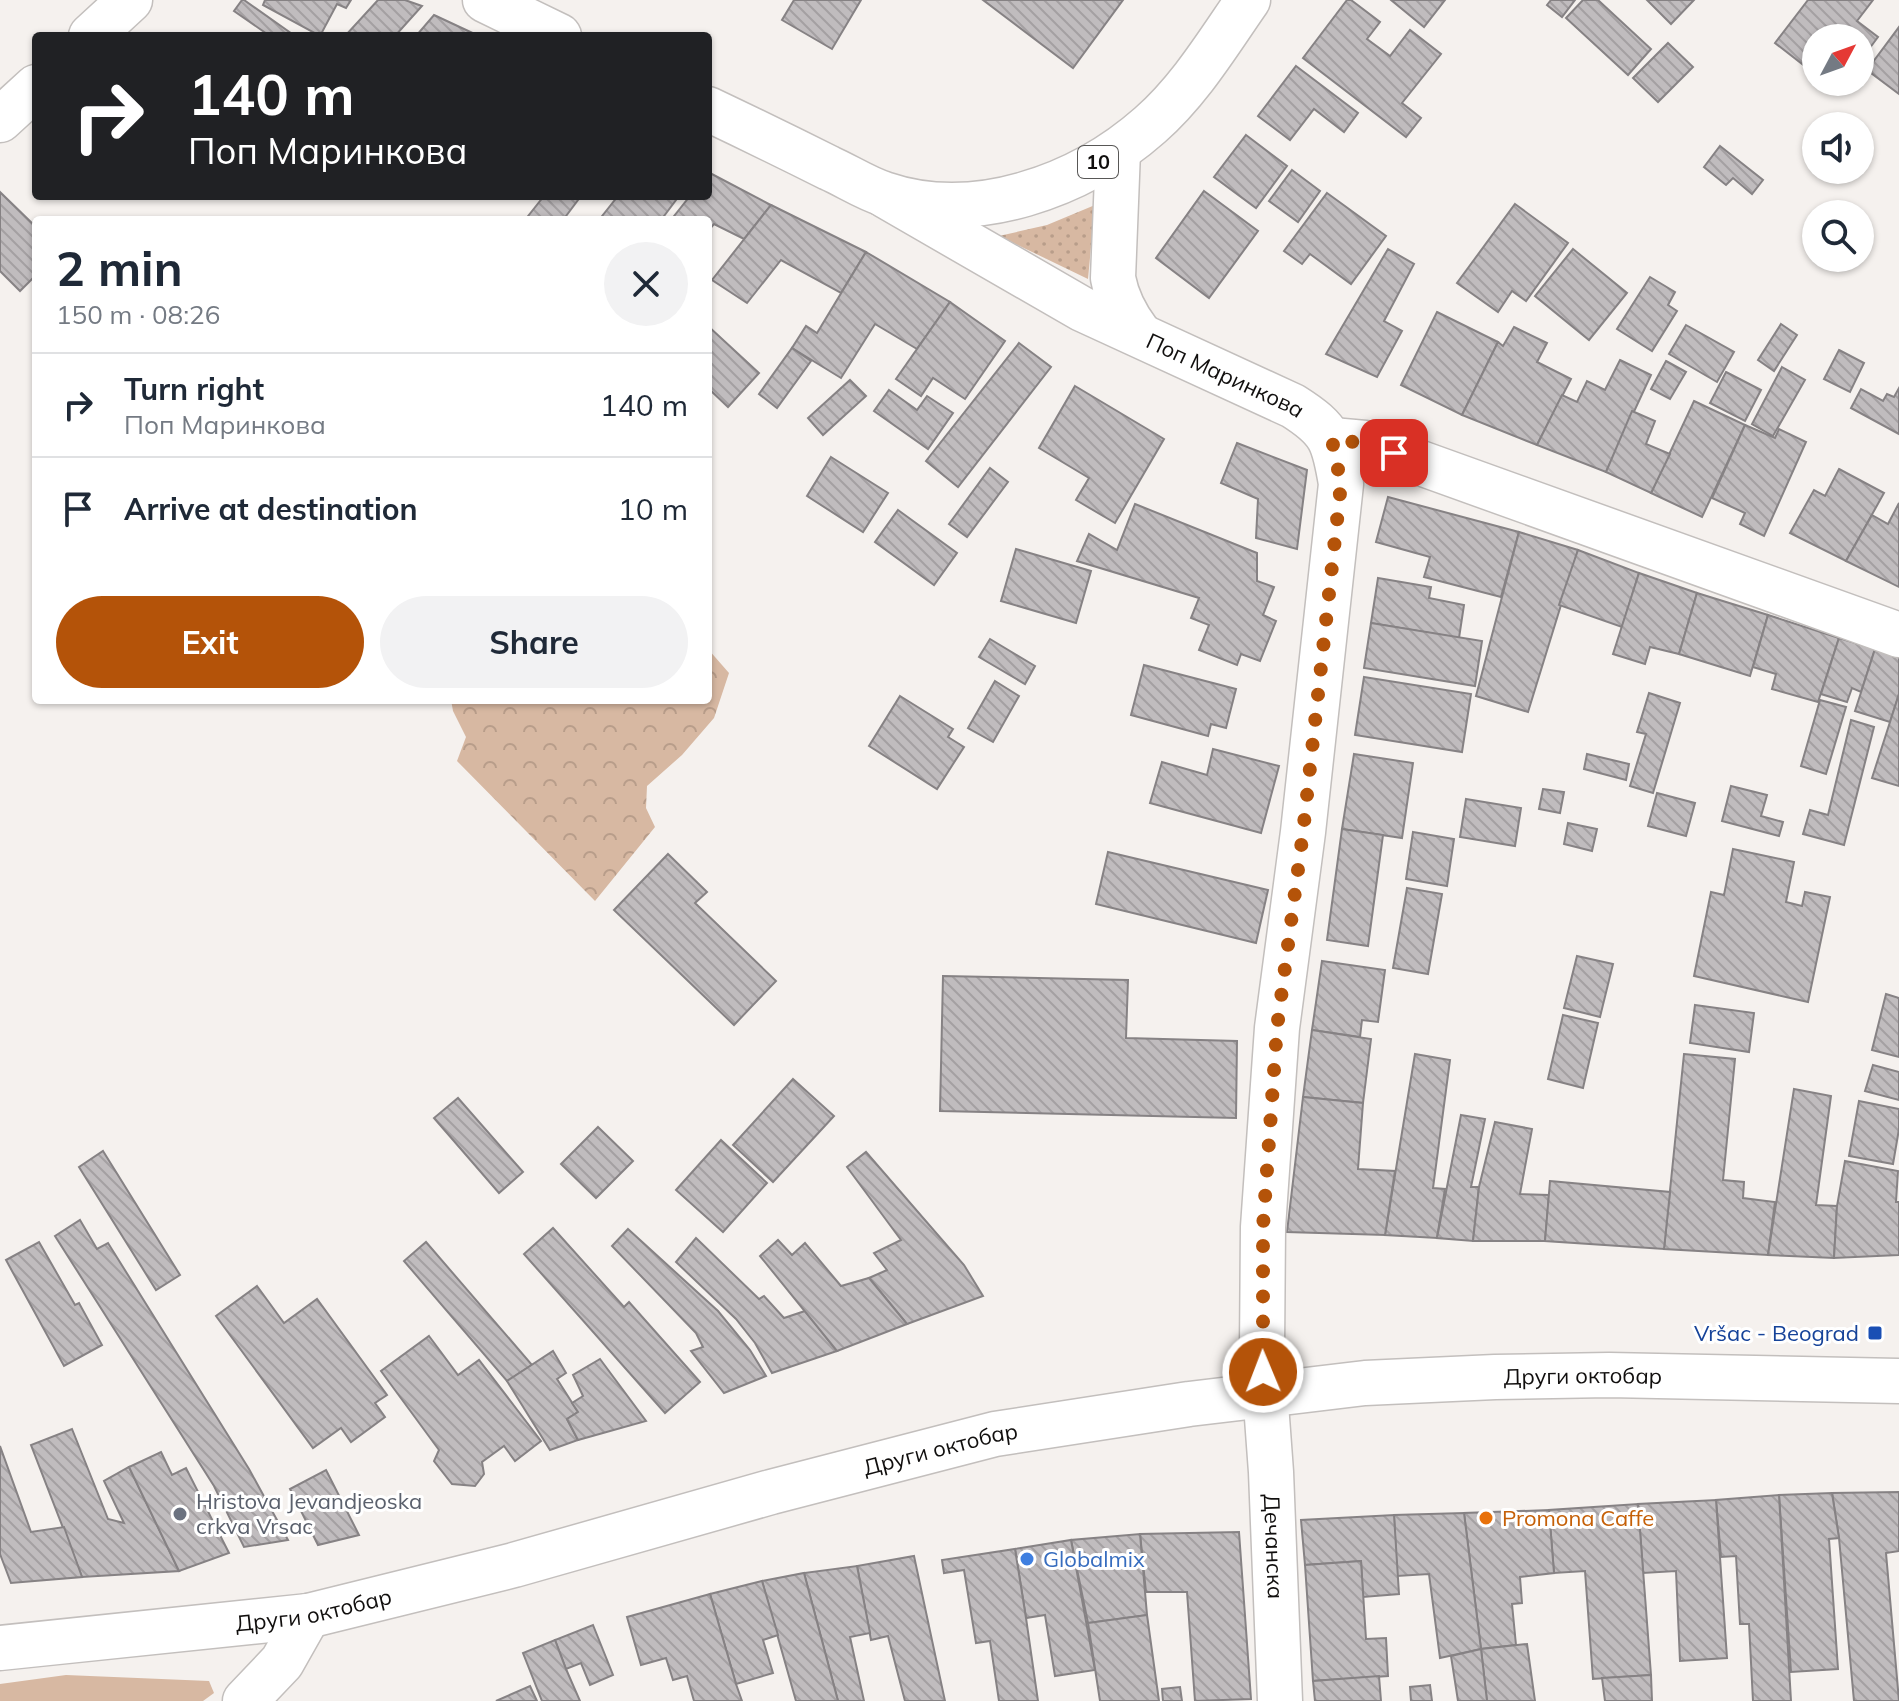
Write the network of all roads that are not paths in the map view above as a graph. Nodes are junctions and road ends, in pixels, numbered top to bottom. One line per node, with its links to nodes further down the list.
1 (130, 0): 4 (street)
2 (485, 0): 5 (street)
3 (1248, 0): 9 (street, 10)
4 (95, 32)
5 (551, 32)
6 (32, 91): 8 (street)
7 (712, 111): 10 (street, Поп Маринкова / 10)
8 (0, 120)
9 (1118, 151): 10 (street, 10); 11 (street)
10 (884, 194): 11 (street, Поп Маринкова)
11 (1138, 332): 12 (street, Поп Маринкова)
12 (1332, 440): 13 (street); 15 (street, Дечанска)
13 (1899, 635)
14 (1899, 1381): 15 (street, Други октобар)
15 (1263, 1394): 16 (street, Други октобар); 19 (street, Дечанска)
16 (308, 1616): 17 (street, Други октобар); 18 (street)
17 (0, 1648)
18 (245, 1701)
19 (1280, 1701)

